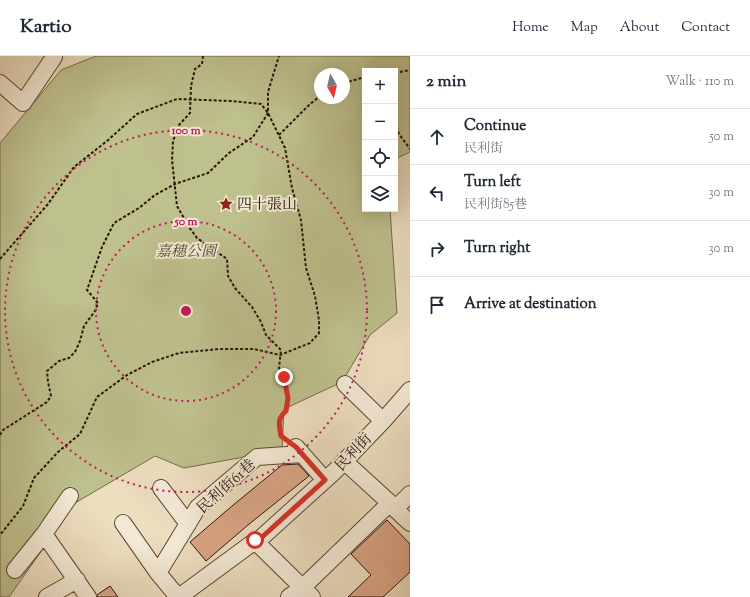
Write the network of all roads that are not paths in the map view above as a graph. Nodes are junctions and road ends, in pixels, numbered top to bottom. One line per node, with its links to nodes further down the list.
1 (54, 56): 2 (street)
2 (0, 83)
3 (345, 384): 5 (street)
4 (410, 390): 5 (street, 民利街)
5 (383, 421): 6 (street, 民利街)
6 (344, 461): 7 (street, 民利街); 11 (street)
7 (325, 480): 13 (street, 民利街61巷); 15 (street, 民利街)
8 (161, 488): 13 (street)
9 (410, 494): 11 (street)
10 (70, 496): 14 (street)
11 (402, 513): 19 (street)
12 (123, 523): 17 (street)
13 (188, 524): 17 (street, 民利街61巷)
14 (44, 534): 16 (street); 18 (street)
15 (255, 540): 19 (street); 22 (street, 民利街)
16 (15, 570)
17 (158, 573): 22 (street)
18 (77, 580): 20 (street); 21 (street)
19 (307, 592): 23 (street)
20 (47, 597)
21 (88, 597)
22 (179, 597)
23 (289, 597)

